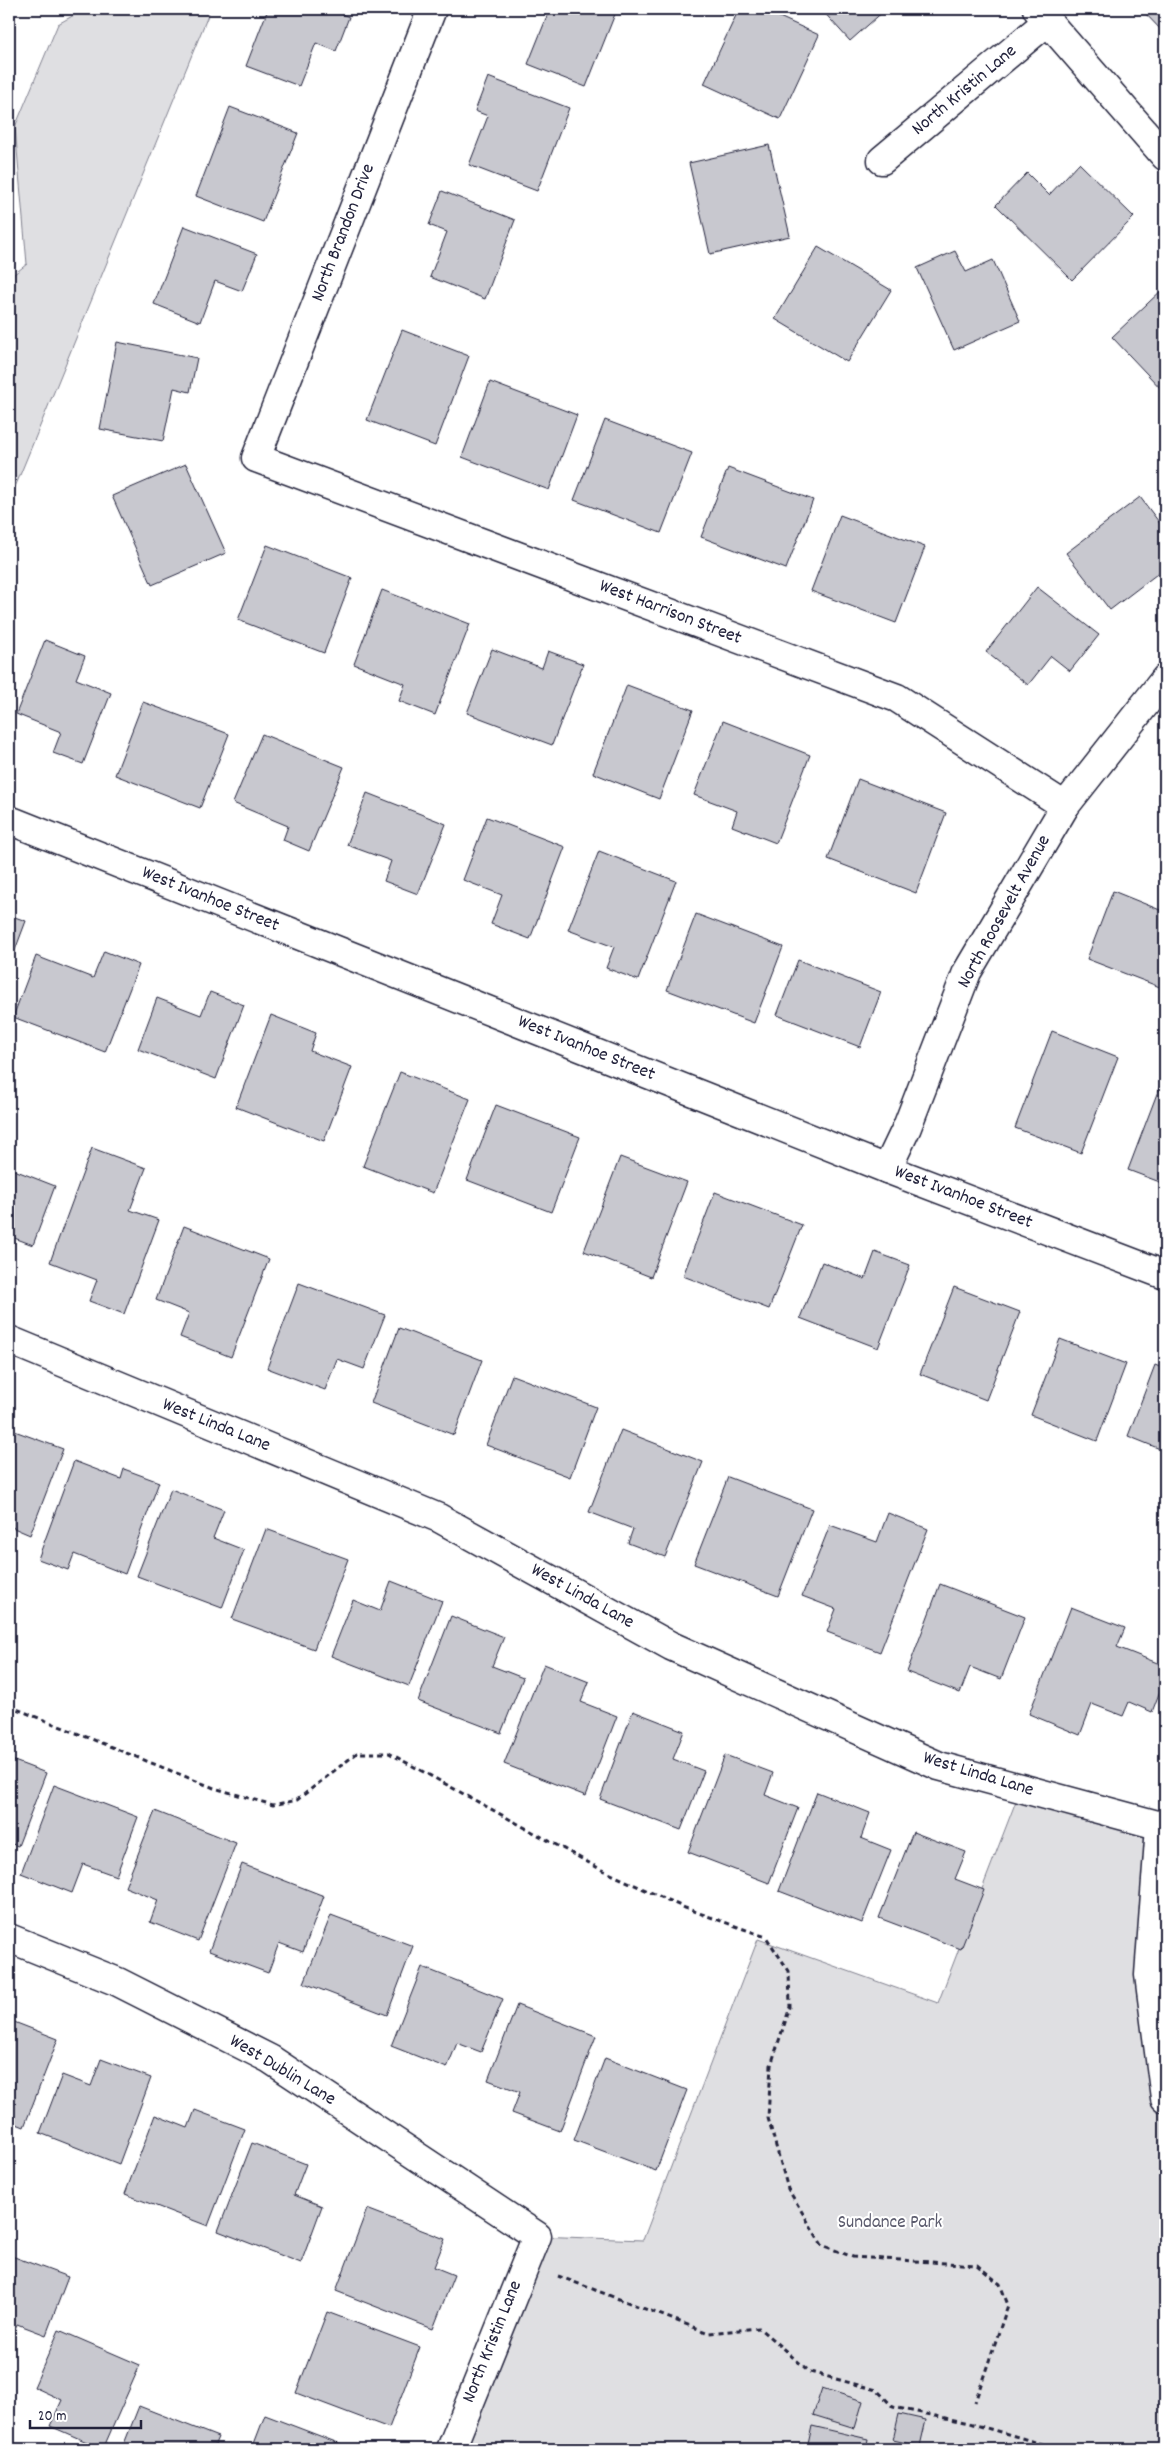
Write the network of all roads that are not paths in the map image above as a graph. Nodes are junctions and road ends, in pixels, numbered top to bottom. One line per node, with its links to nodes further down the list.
1 (432, 9): 5 (street, North Brandon Drive)
2 (1043, 15): 3 (street); 4 (street, North Kristin Lane)
3 (1165, 156)
4 (882, 160)
5 (256, 458): 7 (street, West Harrison Street)
6 (1165, 680): 7 (street, North Roosevelt Avenue)
7 (1065, 806): 9 (street, North Roosevelt Avenue)
8 (9, 820): 9 (street, West Ivanhoe Street)
9 (888, 1169): 10 (street, West Ivanhoe Street)
10 (1165, 1276)
11 (9, 1340): 12 (street, West Linda Lane)
12 (1163, 1826): 14 (street)
13 (9, 1938): 15 (street, West Dublin Lane)
14 (1165, 2098)
15 (537, 2236): 16 (street, North Kristin Lane)
16 (451, 2449)

